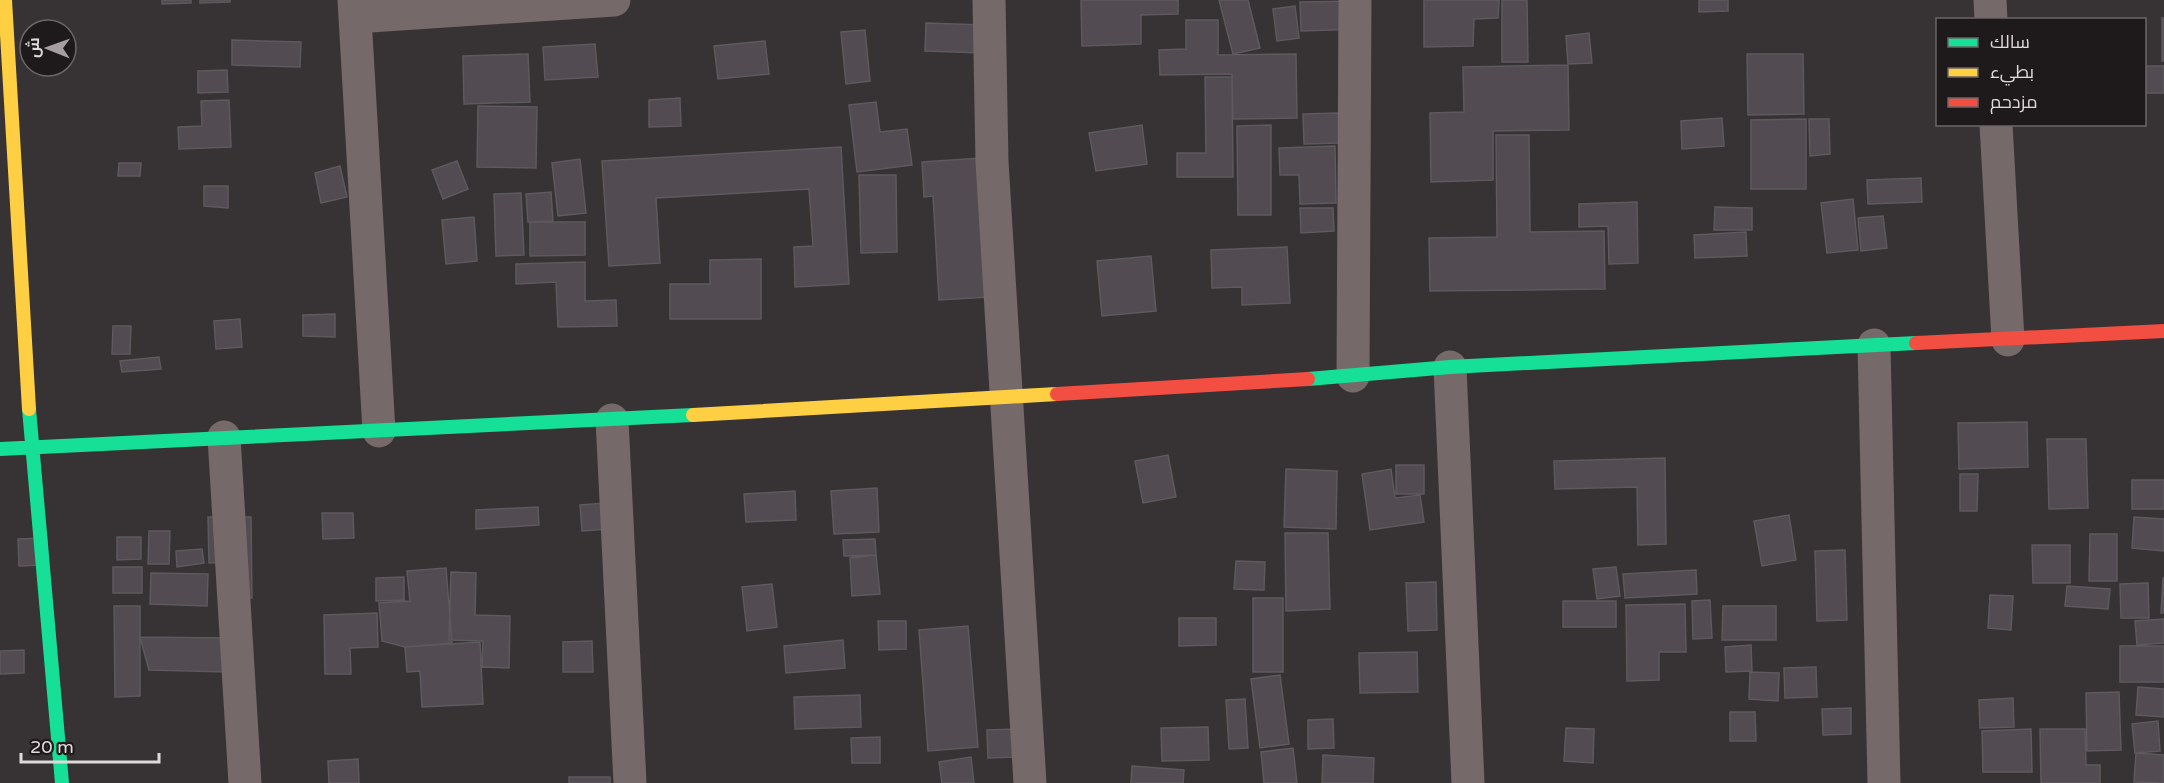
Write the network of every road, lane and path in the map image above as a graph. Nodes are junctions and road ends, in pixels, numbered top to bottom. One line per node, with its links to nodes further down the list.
1 (5, 0): 18 (main road)
2 (614, 0): 6 (street)
3 (989, 0): 14 (street)
4 (1355, 0): 13 (street)
5 (1990, 0): 7 (street)
6 (355, 9): 16 (street)
7 (1991, 18)
8 (1996, 126): 10 (street)
9 (2164, 331): 10 (main road)
10 (2008, 340): 11 (main road)
11 (1874, 345): 12 (main road); 25 (street)
12 (1450, 367): 13 (main road); 24 (street)
13 (1353, 376): 14 (main road)
14 (1004, 396): 15 (main road); 23 (street)
15 (612, 420): 16 (main road); 22 (street)
16 (378, 431): 17 (main road)
17 (224, 437): 18 (main road); 21 (street)
18 (31, 447): 19 (main road); 20 (main road)
19 (0, 449)
20 (62, 783)
21 (245, 783)
22 (630, 783)
23 (1030, 783)
24 (1468, 783)
25 (1884, 783)

